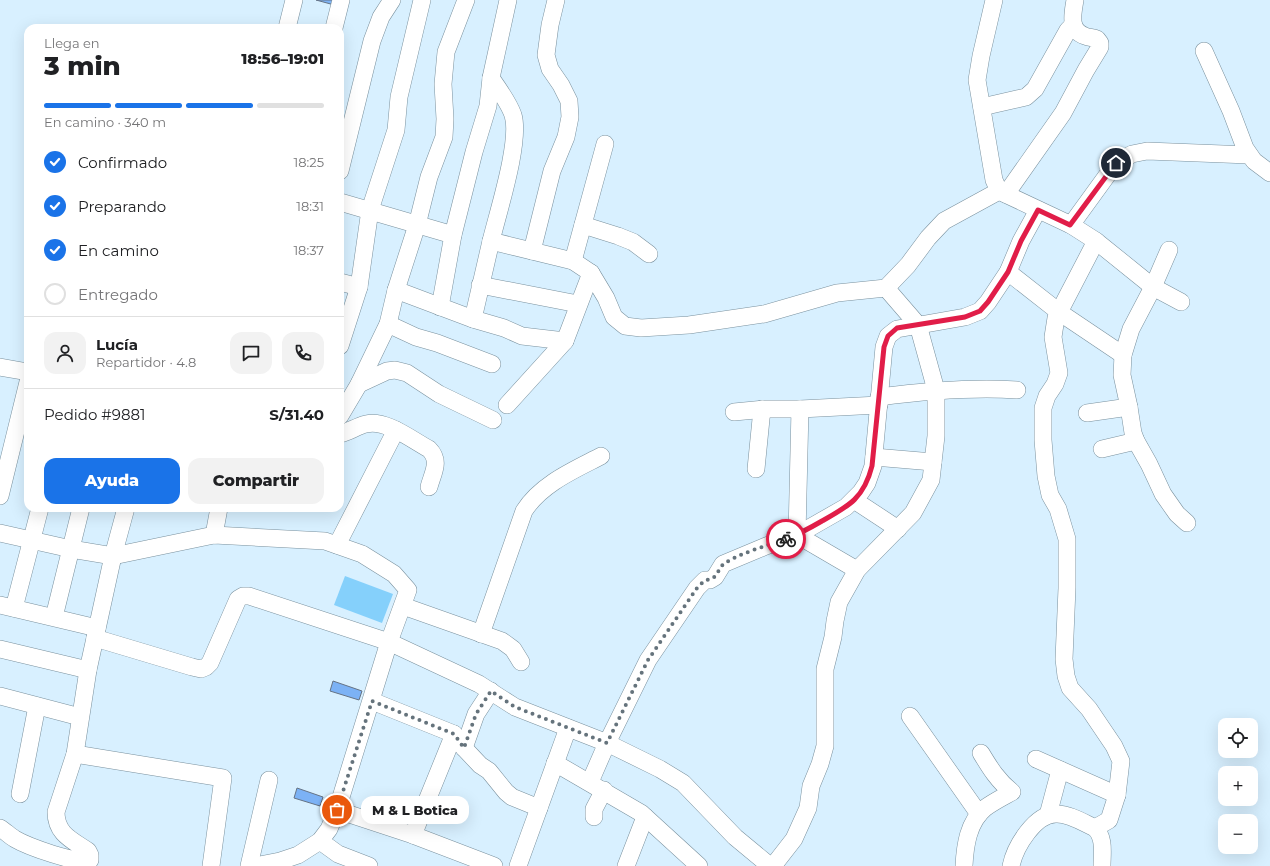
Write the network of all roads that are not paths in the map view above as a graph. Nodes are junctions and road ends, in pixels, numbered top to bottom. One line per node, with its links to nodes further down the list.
1 (294, 0): 10 (street)
2 (341, 0): 11 (street)
3 (392, 0): 18 (street)
4 (422, 0): 22 (street)
5 (466, 0): 24 (street)
6 (508, 0): 14 (street)
7 (556, 0): 31 (street)
8 (994, 0): 15 (street)
9 (1074, 0): 12 (street)
10 (288, 24)
11 (335, 24)
12 (1073, 25): 15 (street); 20 (street)
13 (1204, 51): 17 (street)
14 (491, 78): 27 (street); 28 (street)
15 (982, 107): 20 (street)
16 (605, 144): 25 (street)
17 (1249, 154): 19 (street); 26 (street)
18 (344, 155)
19 (1270, 173)
20 (1002, 192): 23 (street); 40 (street)
21 (344, 203): 22 (street)
22 (370, 210): 24 (street); 38 (street)
23 (1038, 210): 26 (street); 34 (street)
24 (417, 225): 27 (street); 41 (street)
25 (583, 225): 32 (street); 33 (street)
26 (1070, 225): 29 (street)
27 (453, 235): 44 (street)
28 (491, 241): 31 (street); 37 (street)
29 (1096, 241): 39 (street); 45 (street)
30 (1169, 250): 39 (street)
31 (532, 251): 33 (street)
32 (649, 254)
33 (573, 260): 35 (street)
34 (1008, 272): 45 (street); 48 (street)
35 (591, 273): 40 (street); 43 (street)
36 (344, 283): 38 (street)
37 (480, 285): 43 (street); 46 (street)
38 (359, 287): 49 (street)
39 (1153, 287): 42 (street); 51 (street)
40 (886, 288): 48 (street)
41 (396, 290): 44 (street); 47 (street)
42 (1181, 302)
43 (578, 304): 50 (street)
44 (440, 307): 46 (street)
45 (1058, 312): 51 (street); 119 (street)
46 (473, 319): 50 (street)
47 (388, 324): 52 (street); 55 (street)
48 (918, 325): 56 (street); 59 (street)
49 (344, 334)
50 (565, 341): 60 (street)
51 (1123, 355): 61 (street)
52 (492, 364)
53 (0, 367): 54 (street)
54 (24, 371)
55 (359, 384): 62 (street); 67 (street)
56 (936, 390): 57 (street); 59 (street); 74 (street)
57 (1017, 390)
58 (24, 398): 77 (street)
59 (879, 401): 64 (street); 73 (street)
60 (508, 405)
61 (1129, 407): 66 (street); 70 (street)
62 (344, 409)
63 (762, 409): 64 (street); 65 (street); 75 (street)
64 (800, 409): 87 (street)
65 (734, 412)
66 (1087, 414)
67 (493, 420)
68 (396, 430): 69 (street); 76 (street); 89 (street)
69 (344, 432)
70 (1136, 441): 71 (street); 83 (street)
71 (1102, 449)
72 (601, 456): 97 (street)
73 (874, 457): 74 (street); 78 (street)
74 (933, 462): 84 (street)
75 (756, 469)
76 (429, 487)
77 (0, 496)
78 (854, 500): 84 (street); 87 (street)
79 (39, 512): 88 (street)
80 (80, 512): 90 (street)
81 (125, 512): 91 (street)
82 (218, 512): 86 (street)
83 (1187, 523)
84 (898, 529): 92 (street)
85 (0, 533): 88 (street)
86 (214, 535): 89 (street); 91 (street)
87 (797, 535): 92 (street); 110 (street)
88 (32, 541): 90 (street); 94 (street)
89 (336, 545): 93 (street)
90 (71, 549): 91 (street); 95 (street)
91 (113, 556): 96 (street)
92 (857, 570): 139 (street)
93 (403, 606): 97 (street); 98 (street)
94 (7, 607): 95 (street)
95 (54, 617): 96 (street)
96 (96, 633): 98 (street); 101 (street)
97 (481, 634): 100 (street)
98 (390, 642): 102 (street); 104 (street)
99 (0, 649): 101 (street)
100 (521, 662)
101 (88, 670): 107 (street)
102 (491, 691): 108 (street); 109 (street)
103 (0, 698): 105 (street)
104 (372, 701): 109 (street); 121 (street)
105 (37, 706): 107 (street); 118 (street)
106 (910, 716): 122 (street)
107 (80, 718): 112 (street)
108 (568, 728): 110 (street); 114 (street)
109 (459, 741): 120 (street); 128 (street)
110 (607, 743): 117 (street); 139 (street)
111 (981, 753): 122 (street)
112 (75, 754): 126 (street); 132 (street)
113 (1036, 759): 115 (street)
114 (555, 763): 117 (street); 120 (street)
115 (1060, 770): 119 (street); 123 (street)
116 (270, 780): 133 (street)
117 (597, 786): 124 (street); 125 (street)
118 (20, 794)
119 (1117, 795): 127 (street)
120 (538, 808): 136 (street)
121 (337, 810): 128 (street); 129 (street)
122 (979, 814): 140 (street)
123 (1048, 816): 127 (street); 141 (street)
124 (594, 817)
125 (646, 817): 137 (street); 138 (street)
126 (0, 828)
127 (1095, 828): 142 (street)
128 (412, 835): 131 (street)
129 (320, 841): 130 (street); 134 (street)
130 (337, 860): 135 (street)
131 (489, 865)
132 (211, 866)
133 (249, 866)
134 (255, 866)
135 (368, 866)
136 (518, 866)
137 (626, 866)
138 (699, 866)
139 (772, 866)
140 (964, 866)
141 (1011, 866)
142 (1102, 866)

